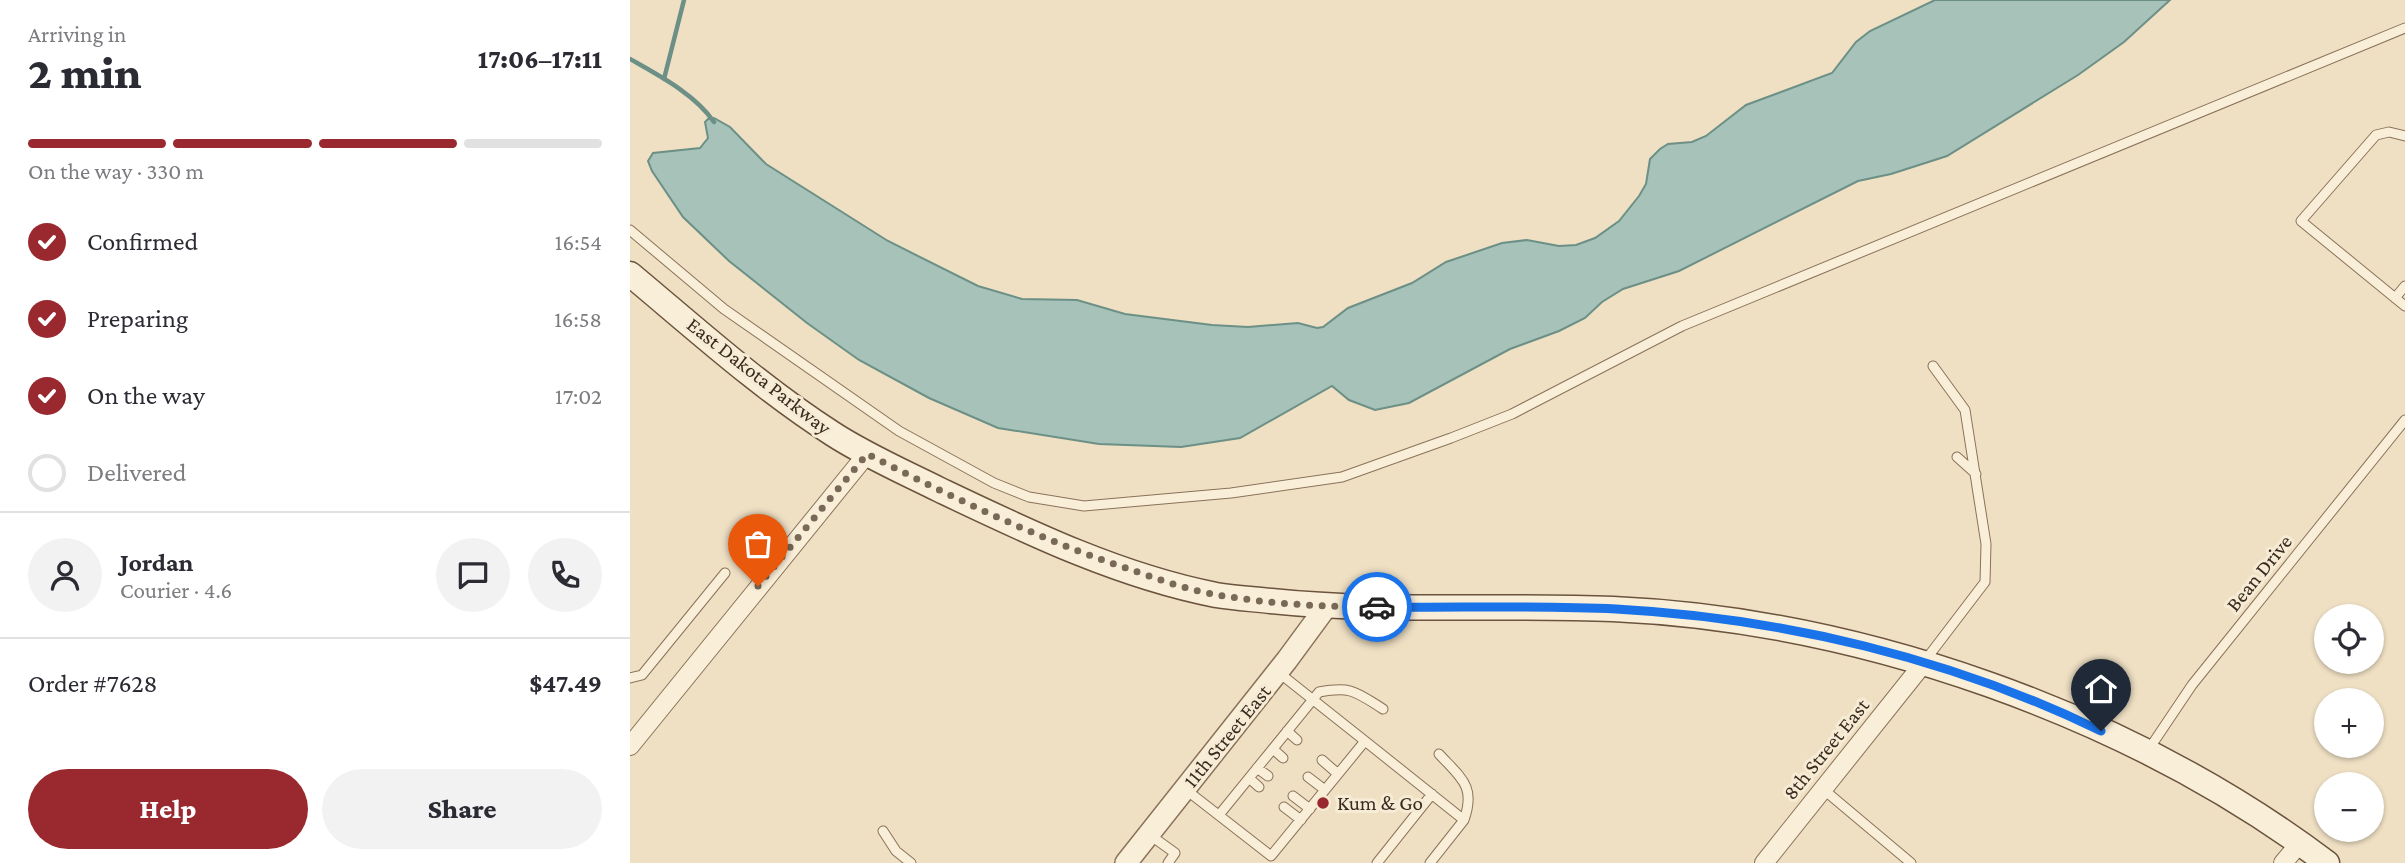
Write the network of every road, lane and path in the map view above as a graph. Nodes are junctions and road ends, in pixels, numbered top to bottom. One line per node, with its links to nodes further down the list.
1 (2405, 28): 3 (lane)
2 (2405, 136): 6 (lane)
3 (630, 230)
4 (630, 274): 10 (main road, East Dakota Parkway)
5 (2405, 286): 6 (lane)
6 (2395, 298): 7 (lane)
7 (2405, 306)
8 (1933, 366): 12 (lane)
9 (2405, 420): 25 (lane, Bean Drive)
10 (867, 454): 14 (main road, East Dakota Parkway); 23 (street)
11 (1957, 457): 12 (lane)
12 (1976, 474): 15 (lane)
13 (725, 573): 17 (lane)
14 (1326, 607): 15 (main road, East Dakota Parkway); 16 (street, 11th Street East)
15 (1923, 664): 25 (main road, East Dakota Parkway); 36 (street, 8th Street East)
16 (1278, 672): 18 (lane); 35 (street, 11th Street East)
17 (630, 678)
18 (1313, 699): 19 (lane); 20 (lane); 22 (lane)
19 (1383, 709)
20 (1287, 731): 21 (lane); 24 (lane)
21 (1297, 740)
22 (1365, 741): 30 (lane); 38 (lane)
23 (630, 746)
24 (1273, 749): 27 (lane); 29 (lane)
25 (2146, 753): 47 (main road, East Dakota Parkway)
26 (1439, 754): 44 (lane)
27 (1283, 758)
28 (1321, 760): 30 (lane)
29 (1257, 768): 31 (lane); 33 (lane)
30 (1338, 774): 37 (lane)
31 (1268, 776)
32 (1308, 777): 37 (lane)
33 (1249, 778): 34 (lane); 42 (lane)
34 (1259, 787)
35 (1185, 789): 42 (lane); 46 (street, 11th Street East)
36 (1823, 789): 54 (street, 8th Street East); 55 (lane)
37 (1325, 790): 41 (lane)
38 (1432, 794): 44 (lane); 52 (lane)
39 (1293, 796): 41 (lane)
40 (1284, 807): 43 (lane)
41 (1310, 809): 43 (lane)
42 (1219, 815): 48 (lane)
43 (1301, 820): 48 (lane)
44 (1464, 820): 53 (lane)
45 (883, 831): 49 (lane)
46 (1149, 834): 50 (street, 11th Street East); 51 (lane)
47 (2300, 843): 56 (street); 57 (main road, East Dakota Parkway)
48 (1273, 859)
49 (911, 863)
50 (1126, 863)
51 (1167, 863)
52 (1377, 863)
53 (1430, 863)
54 (1764, 863)
55 (1911, 863)
56 (2283, 863)
57 (2327, 863)

